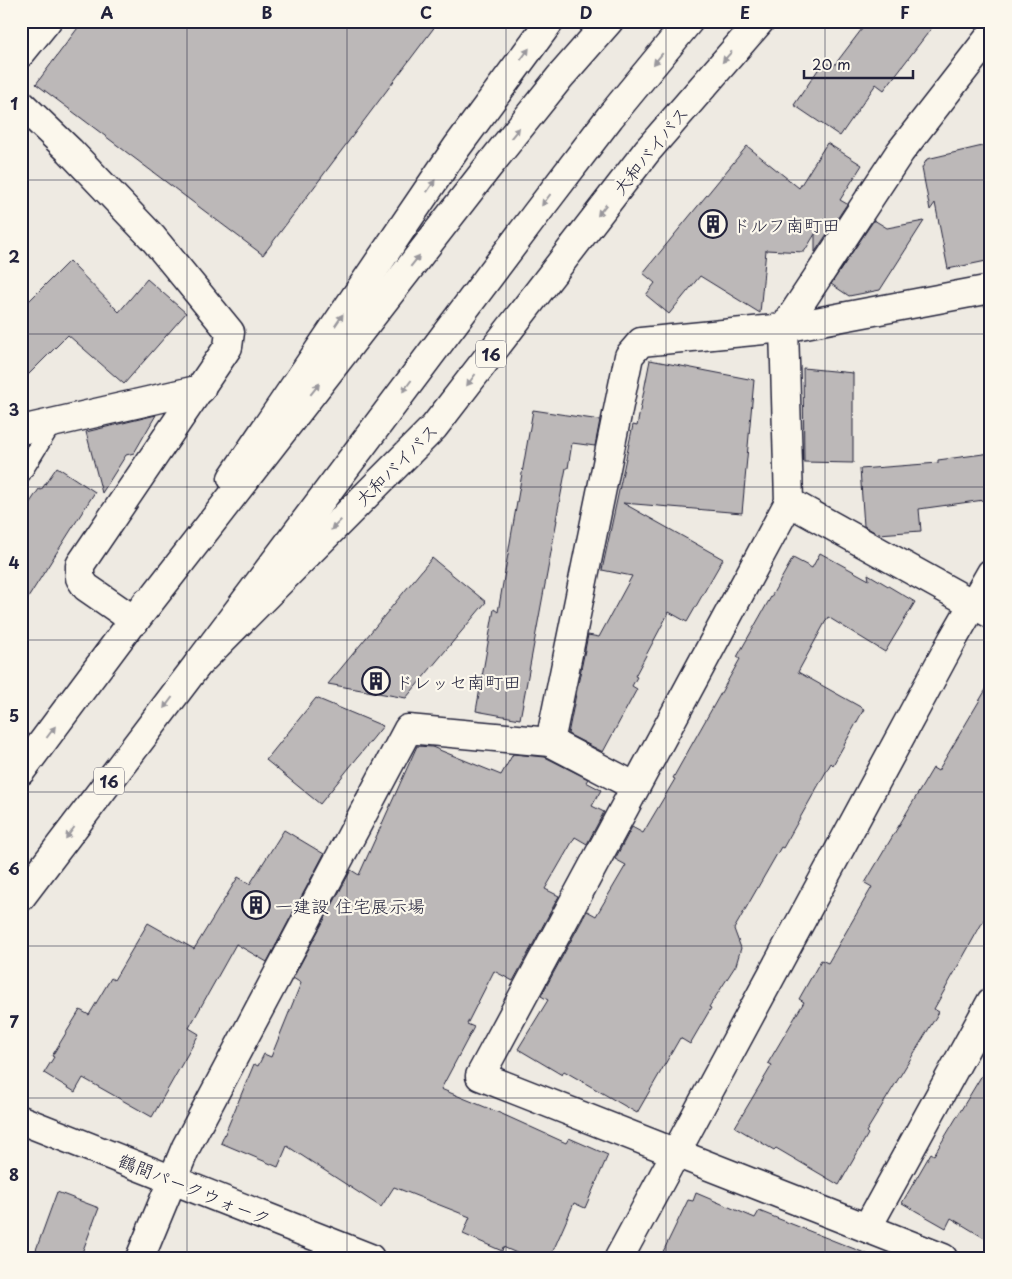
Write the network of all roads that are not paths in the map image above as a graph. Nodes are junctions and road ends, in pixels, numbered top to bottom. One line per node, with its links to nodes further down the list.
1 (47, 21): 7 (main road)
2 (550, 21): 18 (main road, one-way to 2)
3 (609, 21): 18 (main road, one-way to 3)
4 (689, 21): 19 (main road, one-way to 19)
5 (760, 21): 19 (main road, 大和バイパス / 16, one-way to 19)
6 (991, 35): 10 (main road)
7 (21, 53)
8 (21, 104): 11 (main road)
9 (991, 289): 10 (main road)
10 (784, 328): 15 (main road); 20 (main road)
11 (201, 389): 12 (main road); 18 (main road)
12 (52, 424): 13 (main road); 14 (lane)
13 (21, 430)
14 (21, 474)
15 (788, 502): 17 (main road); 22 (main road)
16 (991, 573): 17 (main road)
17 (982, 609): 26 (main road)
18 (135, 621): 21 (main road, one-way to 18)
19 (198, 664): 23 (main road, 大和バイパス / 16, one-way to 23)
20 (550, 742): 22 (main road); 27 (main road)
21 (21, 771)
22 (634, 786): 26 (main road)
23 (21, 897)
24 (991, 1002): 28 (main road)
25 (21, 1120): 27 (main road, 鶴間パークウォーク)
26 (676, 1153): 28 (main road); 31 (main road)
27 (171, 1180): 29 (main road); 30 (main road, 鶴間パークウォーク)
28 (867, 1228): 32 (main road)
29 (140, 1258)
30 (370, 1258)
31 (619, 1258)
32 (943, 1258)

